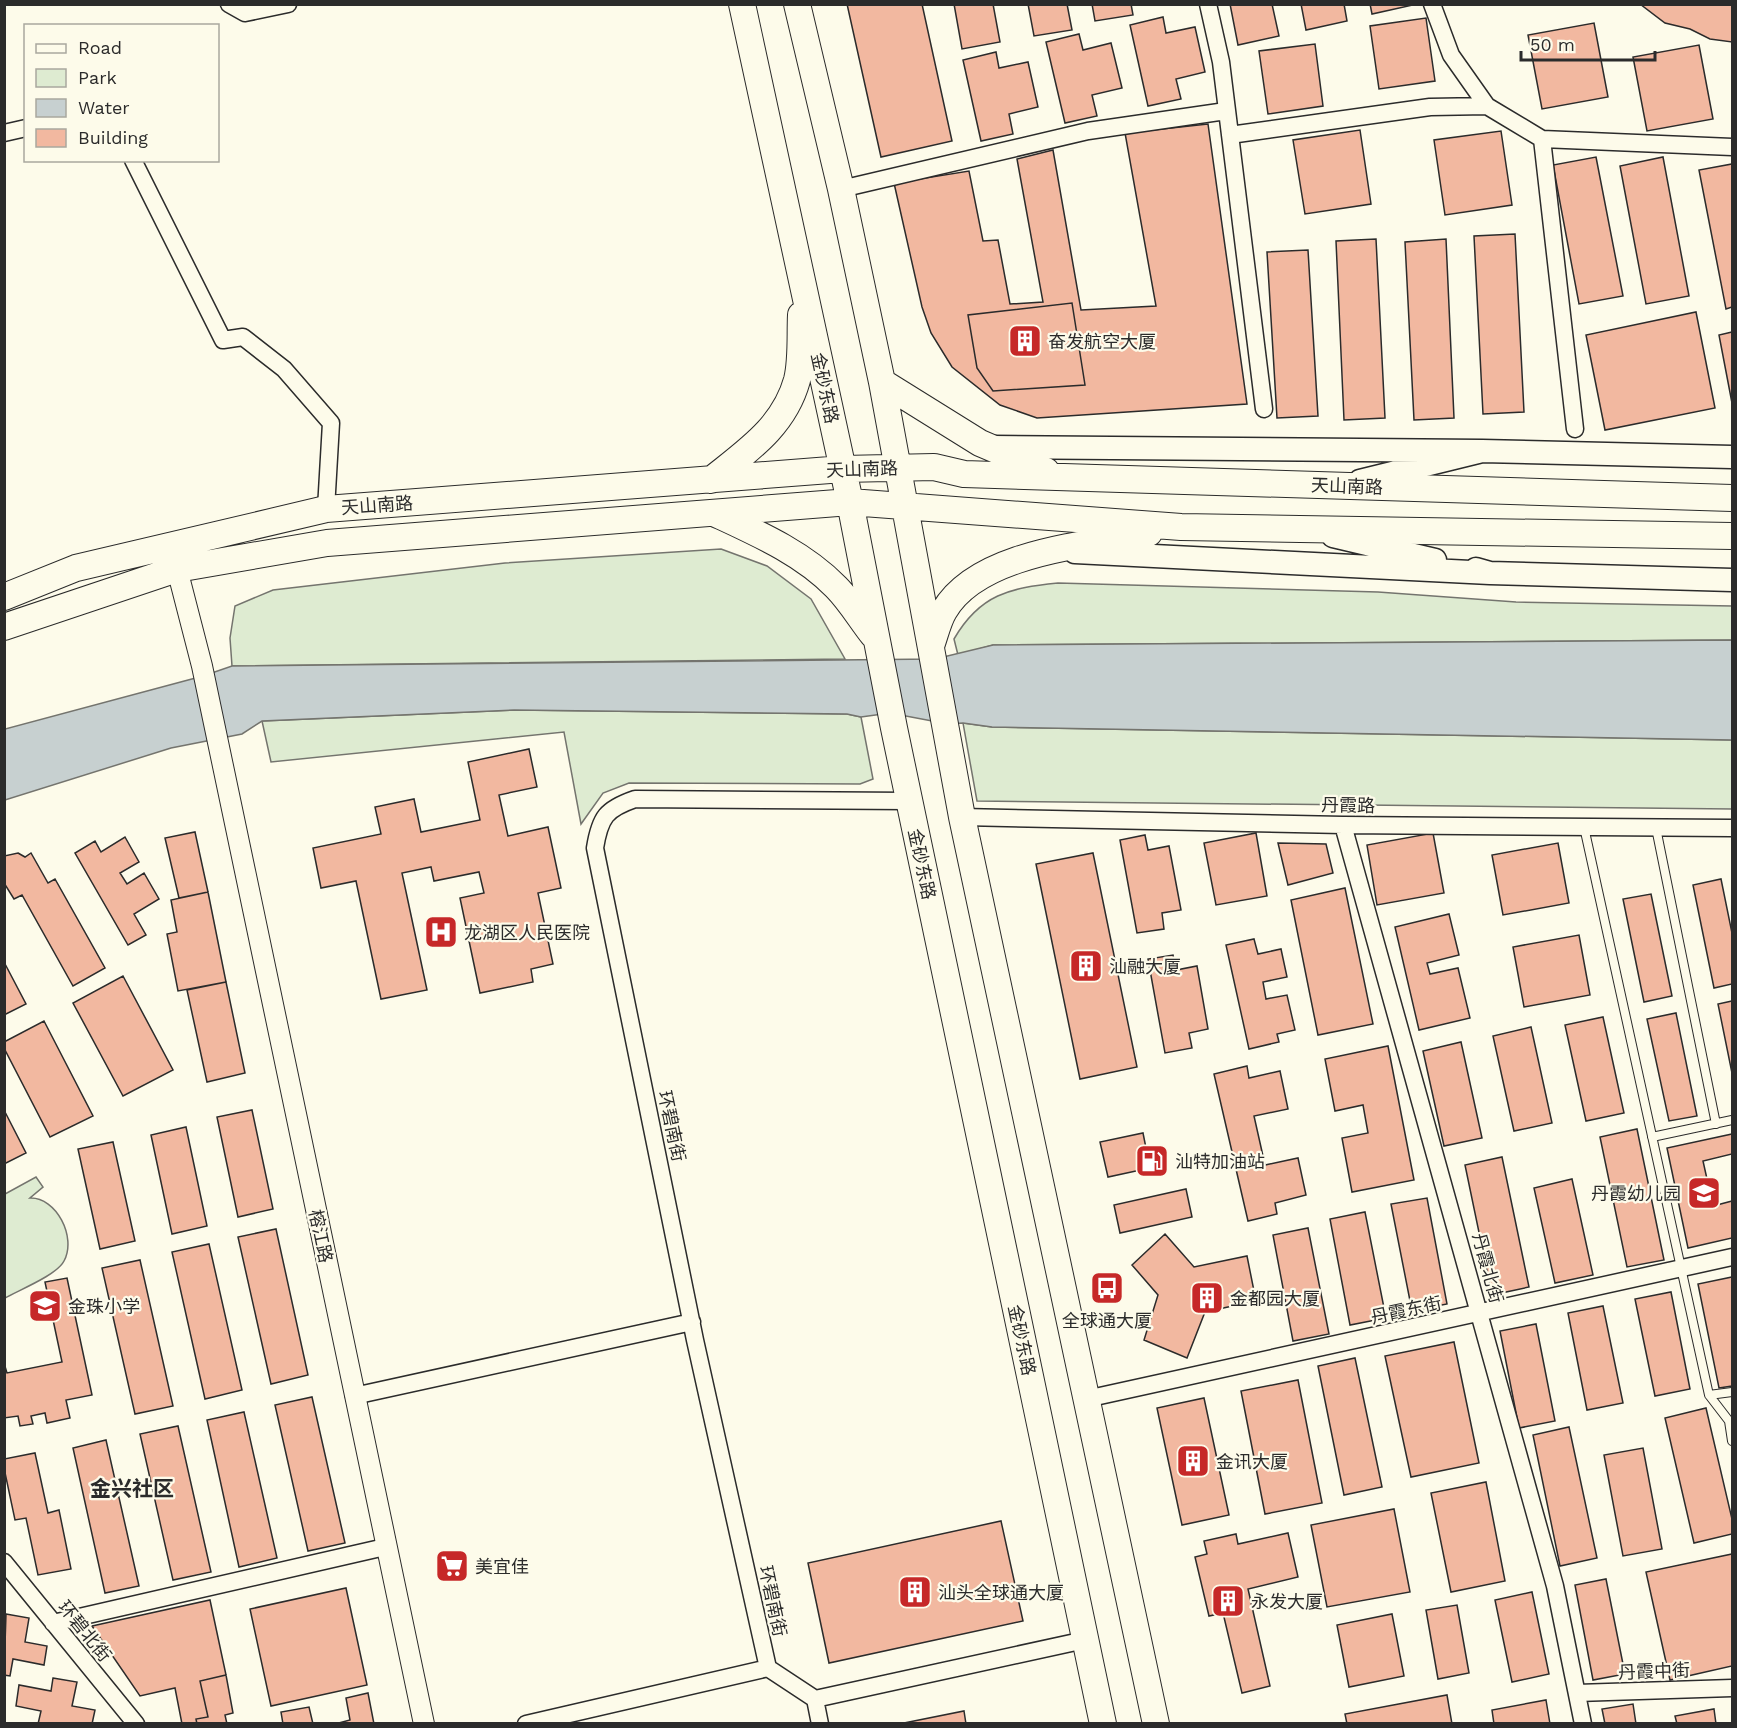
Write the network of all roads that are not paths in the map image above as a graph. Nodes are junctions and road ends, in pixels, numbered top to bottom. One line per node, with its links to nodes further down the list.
1 (229, 4): 2 (street)
2 (288, 4)
3 (742, 4): 16 (main road, 金砂东路)
4 (797, 4): 15 (main road)
5 (1208, 4): 8 (street)
6 (1432, 4): 7 (street)
7 (1488, 106): 11 (street); 12 (street)
8 (1226, 111): 11 (street); 15 (street)
9 (24, 128): 10 (street)
10 (4, 133)
11 (1230, 135): 18 (street)
12 (1542, 139): 13 (street); 19 (street)
13 (1732, 147)
14 (134, 162): 31 (street)
15 (841, 189): 17 (main road)
16 (803, 285): 24 (main road, 金砂东路); 26 (main road)
17 (882, 382): 20 (main road); 23 (main road)
18 (1264, 410)
19 (1575, 429)
20 (991, 447): 21 (main road); 25 (main road)
21 (1482, 451): 22 (main road); 27 (main road)
22 (1732, 457)
23 (899, 467): 24 (main road, 天山南路); 25 (main road, 天山南路); 30 (main road)
24 (843, 469): 26 (main road, 天山南路); 29 (main road, 金砂东路)
25 (1060, 477): 27 (main road, 天山南路)
26 (711, 480): 31 (main road, 天山南路)
27 (1339, 486): 28 (main road, 天山南路)
28 (1732, 498)
29 (850, 502): 30 (main road, 天山南路); 32 (main road, 天山南路); 42 (main road, 金砂东路)
30 (904, 504): 33 (main road, 天山南路); 43 (main road)
31 (326, 509): 40 (main road, 天山南路)
32 (711, 512): 37 (main road, 天山南路); 42 (main road)
33 (1181, 527): 34 (main road, 天山南路); 36 (main road)
34 (1311, 530): 35 (main road, 天山南路); 38 (main road, 天山南路)
35 (1732, 536)
36 (1058, 551): 38 (main road, 天山南路); 43 (main road)
37 (177, 569): 41 (main road, 天山南路); 59 (street, 榕江路)
38 (1490, 573): 39 (main road, 天山南路)
39 (1732, 580)
40 (4, 597)
41 (4, 627)
42 (878, 645): 44 (main road, 金砂东路)
43 (930, 649): 45 (main road)
44 (909, 801): 56 (street, 环碧南街); 65 (main road, 金砂东路)
45 (962, 817): 46 (street, 丹霞路); 60 (main road)
46 (1343, 825): 47 (street, 丹霞路); 55 (street, 丹霞北街)
47 (1584, 827): 48 (street, 丹霞路); 52 (lane)
48 (1656, 828): 49 (street, 丹霞路); 51 (lane)
49 (1732, 828)
50 (1732, 1120): 51 (lane)
51 (1716, 1124): 52 (lane)
52 (1652, 1137): 54 (lane)
53 (1732, 1257): 54 (street, 丹霞东街)
54 (1681, 1269): 55 (street, 丹霞东街); 58 (lane)
55 (1481, 1314): 60 (street, 丹霞东街); 68 (street, 丹霞北街)
56 (692, 1322): 59 (street); 66 (street, 环碧南街)
57 (1732, 1392): 58 (lane)
58 (1709, 1395): 61 (lane)
59 (354, 1396): 62 (street, 榕江路)
60 (1086, 1399): 75 (main road)
61 (1732, 1441)
62 (385, 1547): 64 (street); 71 (street, 榕江路)
63 (4, 1562): 64 (street, 环碧北街)
64 (53, 1623): 70 (street, 环碧北街)
65 (1085, 1640): 69 (street); 74 (main road, 金砂东路)
66 (768, 1668): 69 (street); 72 (street)
67 (1732, 1688): 68 (street, 丹霞中街)
68 (1577, 1693): 76 (street, 丹霞北街)
69 (814, 1699): 73 (street)
70 (136, 1724)
71 (424, 1724)
72 (526, 1724)
73 (820, 1724)
74 (1103, 1724)
75 (1156, 1724)
76 (1583, 1724)

